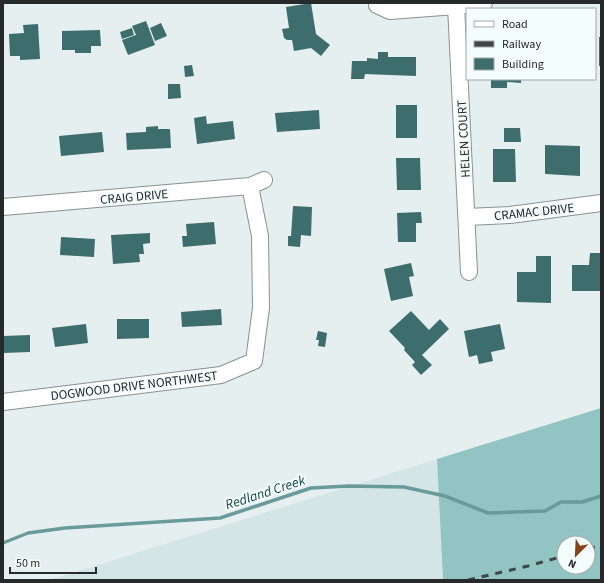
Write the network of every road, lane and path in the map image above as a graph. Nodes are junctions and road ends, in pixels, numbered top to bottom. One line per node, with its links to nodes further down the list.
1 (377, 3): 3 (street)
2 (484, 3): 3 (street)
3 (456, 6): 7 (street, HELEN COURT)
4 (257, 183): 6 (street, CRAIG DRIVE); 9 (street, DOGWOOD DRIVE NORTHWEST)
5 (601, 203): 7 (street, CRAMAC DRIVE)
6 (3, 207)
7 (467, 217): 8 (street, HELEN COURT)
8 (469, 272)
9 (3, 402)

